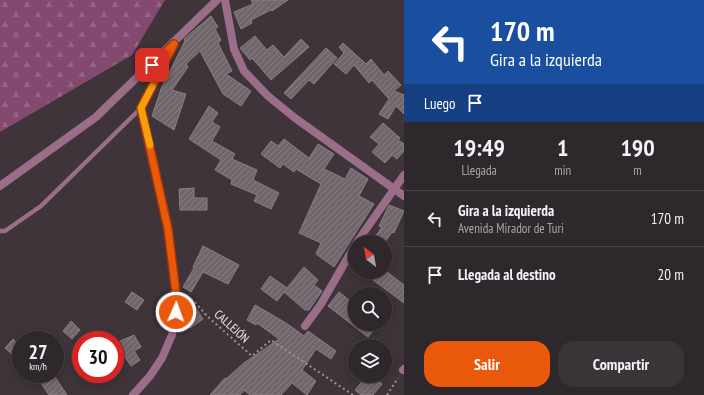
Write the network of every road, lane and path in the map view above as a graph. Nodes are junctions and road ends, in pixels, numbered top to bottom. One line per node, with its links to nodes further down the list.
1 (217, 0): 3 (street)
2 (225, 0): 7 (street)
3 (174, 44): 4 (street); 6 (street)
4 (141, 108): 9 (lane); 12 (street)
5 (404, 175): 7 (street)
6 (0, 186)
7 (394, 188): 8 (street); 10 (street)
8 (404, 196)
9 (0, 231)
10 (362, 235)
11 (348, 257): 13 (street)
12 (177, 301): 15 (street); 16 (path, CALLEJÓN)
13 (305, 326)
14 (404, 370): 17 (path)
15 (133, 395)
16 (353, 395)
17 (387, 395)

